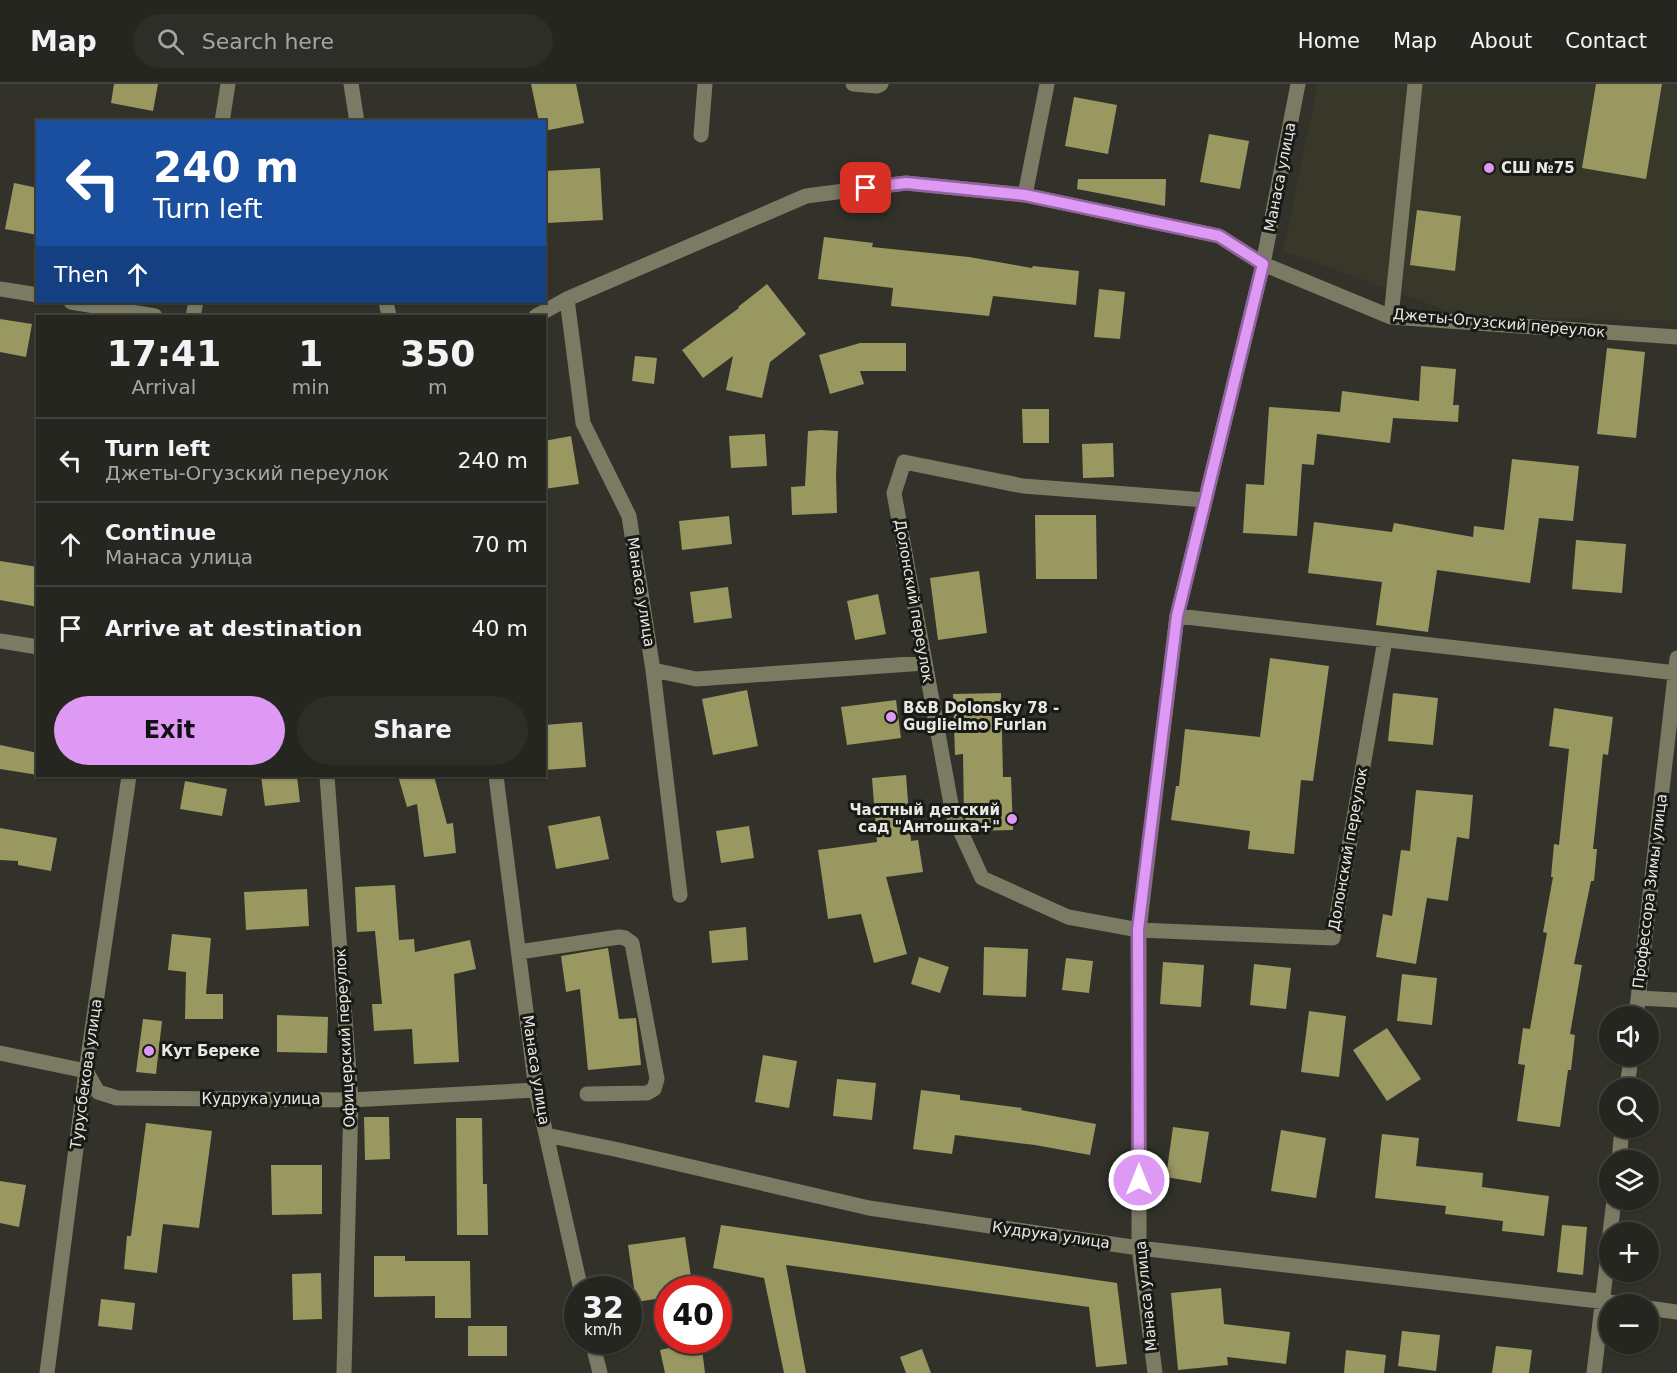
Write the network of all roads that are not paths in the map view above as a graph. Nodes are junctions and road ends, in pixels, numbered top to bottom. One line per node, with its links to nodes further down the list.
1 (228, 84): 9 (street)
2 (351, 84): 10 (street)
3 (705, 84): 11 (street)
4 (853, 84): 5 (street)
5 (881, 84)
6 (1047, 84): 12 (street)
7 (1298, 84): 13 (street, Манаса улица)
8 (1415, 84): 20 (street)
9 (222, 120)
10 (357, 120)
11 (701, 135)
12 (1025, 195): 13 (street, Джеты-Огузский переулок); 16 (street)
13 (1263, 264): 20 (street, Джеты-Огузский переулок); 22 (street, Манаса улица)
14 (0, 289): 15 (street)
15 (36, 296)
16 (567, 299): 19 (street); 29 (street, Манаса улица)
17 (77, 303): 18 (street)
18 (149, 315)
19 (538, 315)
20 (1391, 317): 21 (street, Джеты-Огузский переулок)
21 (1677, 337)
22 (1205, 501): 23 (street, Манаса улица); 27 (street, Долонский переулок)
23 (1177, 616): 24 (street); 34 (street, Манаса улица)
24 (1385, 640): 28 (street); 34 (street, Долонский переулок)
25 (0, 641): 26 (street)
26 (36, 647)
27 (925, 663): 29 (street); 34 (street, Долонский переулок)
28 (1676, 668): 36 (street, Профессора Зимы улица)
29 (653, 670): 33 (street, Манаса улица)
30 (129, 777): 40 (street, Турусбекова улица)
31 (327, 777): 43 (street, Офицерский переулок)
32 (496, 777): 35 (street, Манаса улица)
33 (680, 895)
34 (1138, 930): 45 (street, Манаса улица)
35 (519, 952): 41 (street, Манаса улица); 42 (street)
36 (1638, 998): 37 (street); 38 (street, Профессора Зимы улица)
37 (1677, 1000)
38 (1637, 1006)
39 (0, 1053): 40 (street)
40 (86, 1071): 43 (street, Кудрука улица); 52 (street, Турусбекова улица)
41 (536, 1090): 43 (street, Кудрука улица); 44 (street, Манаса улица)
42 (587, 1094)
43 (351, 1100): 53 (street, Офицерский переулок)
44 (546, 1135): 45 (street, Кудрука улица); 46 (street, Манаса улица)
45 (1139, 1248): 47 (street, Кудрука улица); 55 (street, Манаса улица)
46 (578, 1276)
47 (1599, 1300)
48 (1659, 1310): 49 (street)
49 (1677, 1312)
50 (1599, 1327): 56 (street)
51 (595, 1354): 54 (street)
52 (47, 1373)
53 (344, 1373)
54 (600, 1373)
55 (1155, 1373)
56 (1594, 1373)

